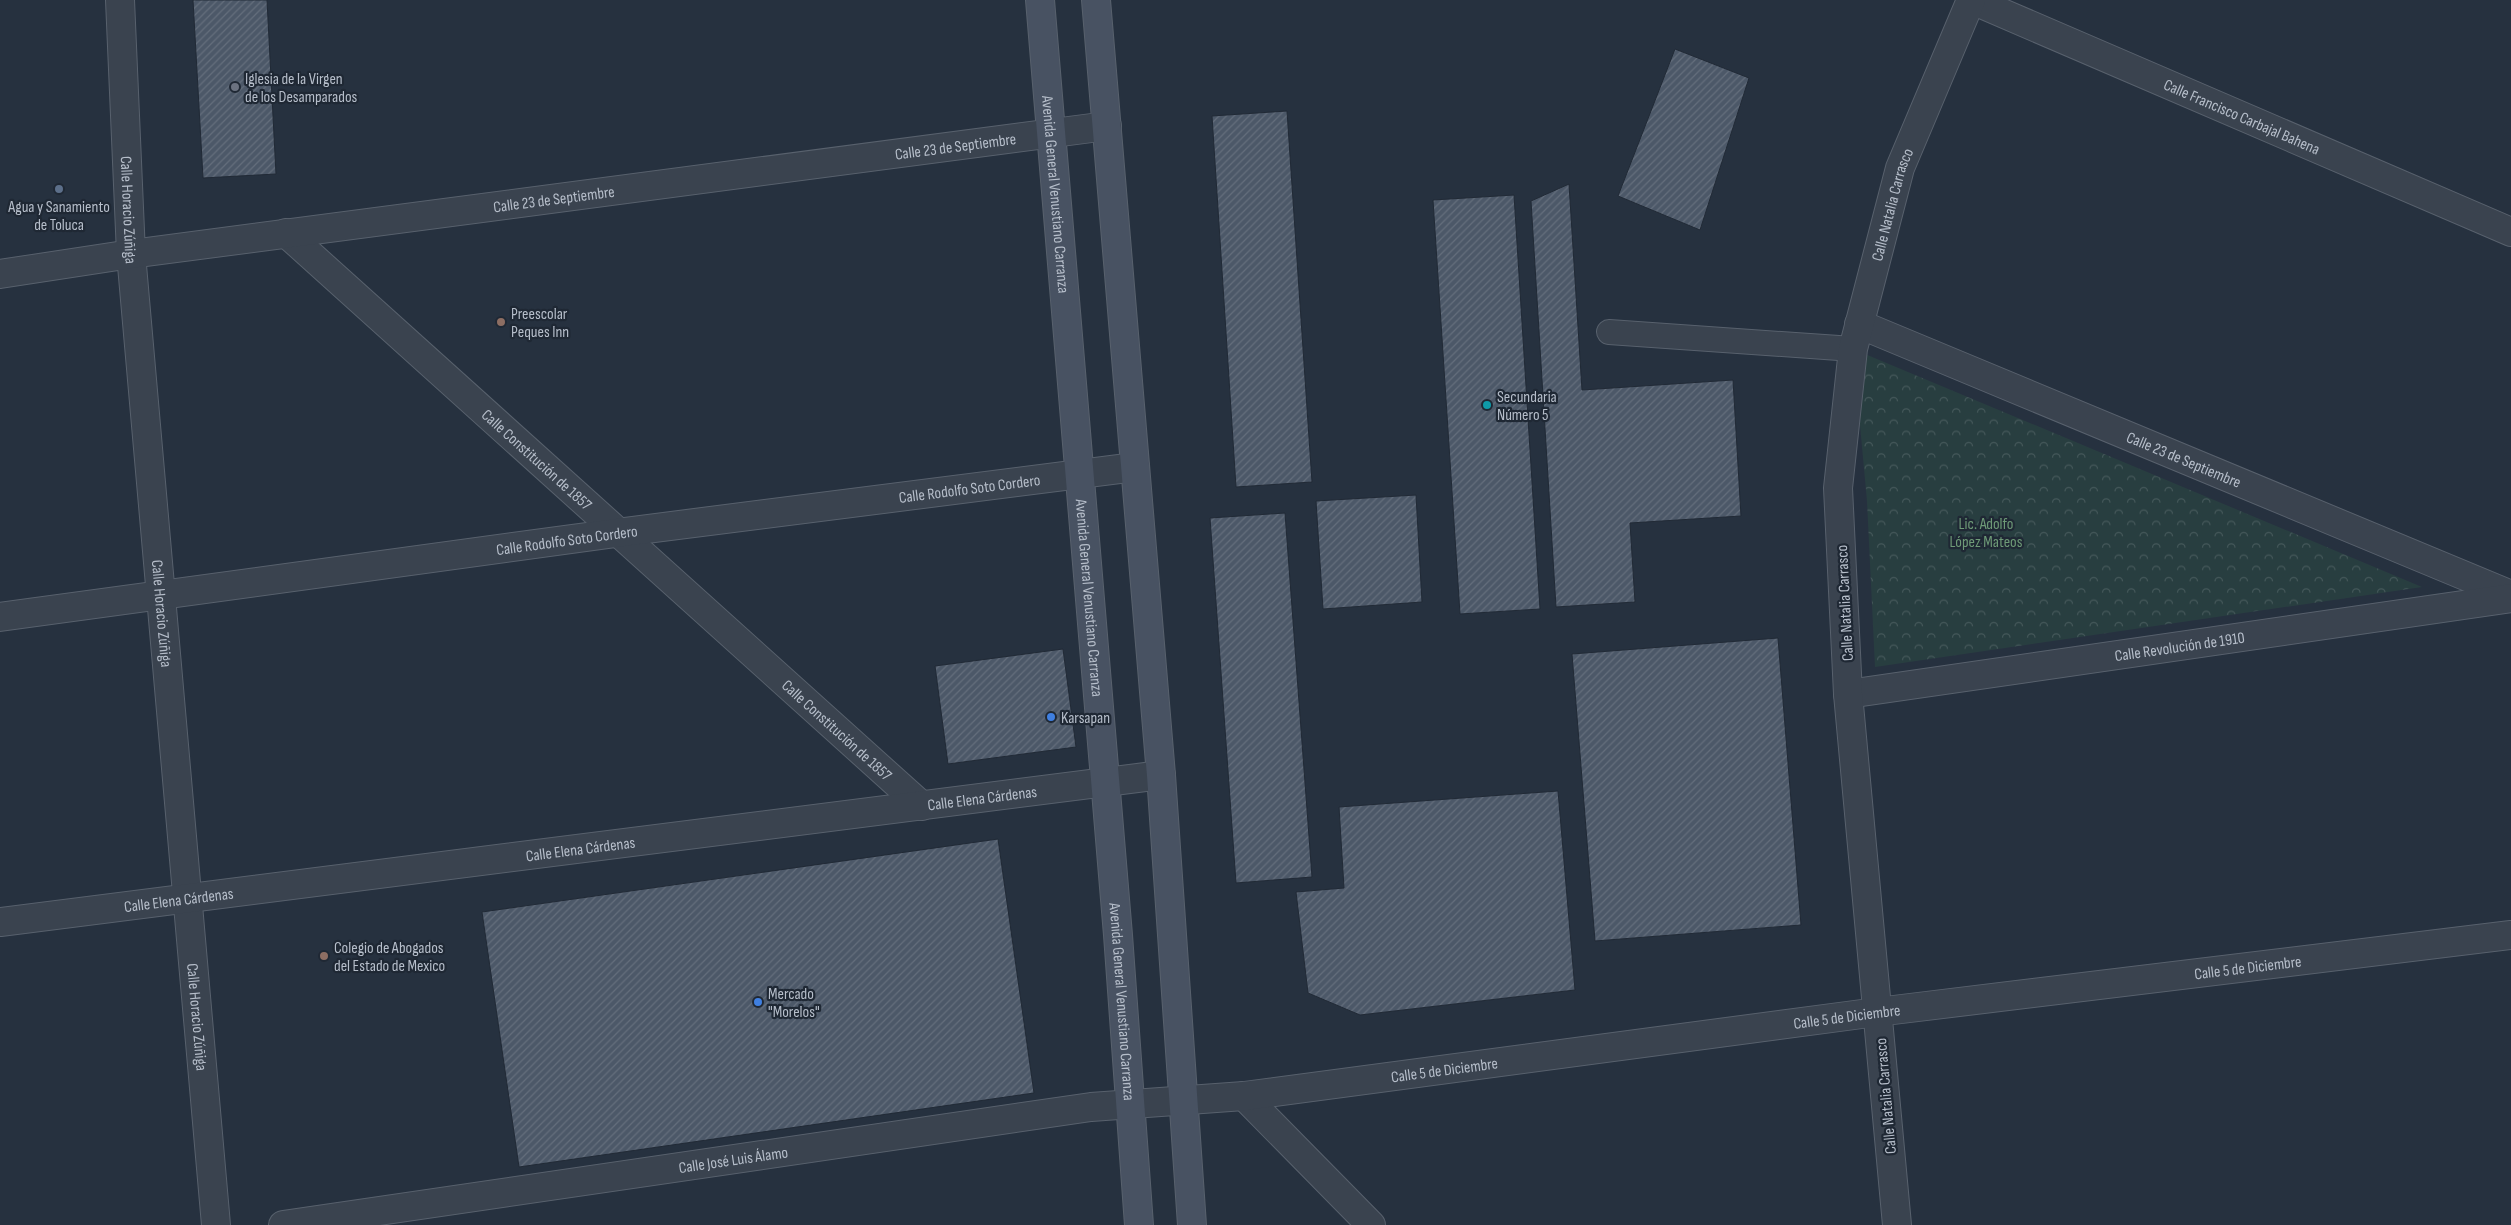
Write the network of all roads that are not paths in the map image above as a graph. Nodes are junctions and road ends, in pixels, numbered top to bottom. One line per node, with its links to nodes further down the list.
1 (120, 0): 9 (street, Calle Horacio Zúñiga)
2 (1040, 0): 6 (main road, Avenida General Venustiano Carranza)
3 (1096, 0): 5 (main road)
4 (1972, 0): 7 (street, Calle Francisco Carbajal Bahena); 12 (street, Calle Natalia Carrasco)
5 (1107, 126): 6 (street, Calle 23 de Septiembre); 13 (main road)
6 (1050, 134): 8 (street, Calle 23 de Septiembre); 14 (main road, Avenida General Venustiano Carranza)
7 (2511, 232)
8 (286, 233): 9 (street, Calle 23 de Septiembre); 15 (street, Calle Constitución de 1857)
9 (131, 254): 10 (street, Calle 23 de Septiembre); 16 (street, Calle Horacio Zúñiga)
10 (0, 274)
11 (1609, 332): 12 (lane)
12 (1856, 336): 17 (street, Calle 23 de Septiembre); 19 (street, Calle Natalia Carrasco)
13 (1135, 467): 14 (street, Calle Rodolfo Soto Cordero); 20 (main road)
14 (1080, 475): 15 (street, Calle Rodolfo Soto Cordero); 21 (main road, Avenida General Venustiano Carranza)
15 (616, 533): 16 (street, Calle Rodolfo Soto Cordero); 22 (street, Calle Constitución de 1857)
16 (161, 594): 18 (street, Calle Rodolfo Soto Cordero); 23 (street, Calle Horacio Zúñiga)
17 (2511, 596): 19 (street, Calle Revolución de 1910)
18 (0, 617)
19 (1848, 694): 26 (street, Calle Natalia Carrasco)
20 (1161, 775): 21 (street, Calle Elena Cárdenas); 28 (main road)
21 (1105, 782): 22 (street, Calle Elena Cárdenas); 29 (main road, Avenida General Venustiano Carranza)
22 (922, 806): 23 (street, Calle Elena Cárdenas)
23 (186, 898): 24 (street, Calle Elena Cárdenas); 30 (street, Calle Horacio Zúñiga)
24 (0, 922)
25 (2511, 935): 26 (street, Calle 5 de Diciembre)
26 (1877, 1012): 27 (street, Calle 5 de Diciembre); 35 (street, Calle Natalia Carrasco)
27 (1244, 1096): 28 (street, Calle 5 de Diciembre); 34 (street)
28 (1183, 1100): 29 (street, Calle José Luis Álamo); 33 (main road)
29 (1130, 1104): 31 (street, Calle José Luis Álamo); 32 (main road, Avenida General Venustiano Carranza)
30 (216, 1225)
31 (283, 1225)
32 (1138, 1225)
33 (1192, 1225)
34 (1371, 1225)
35 (1897, 1225)

